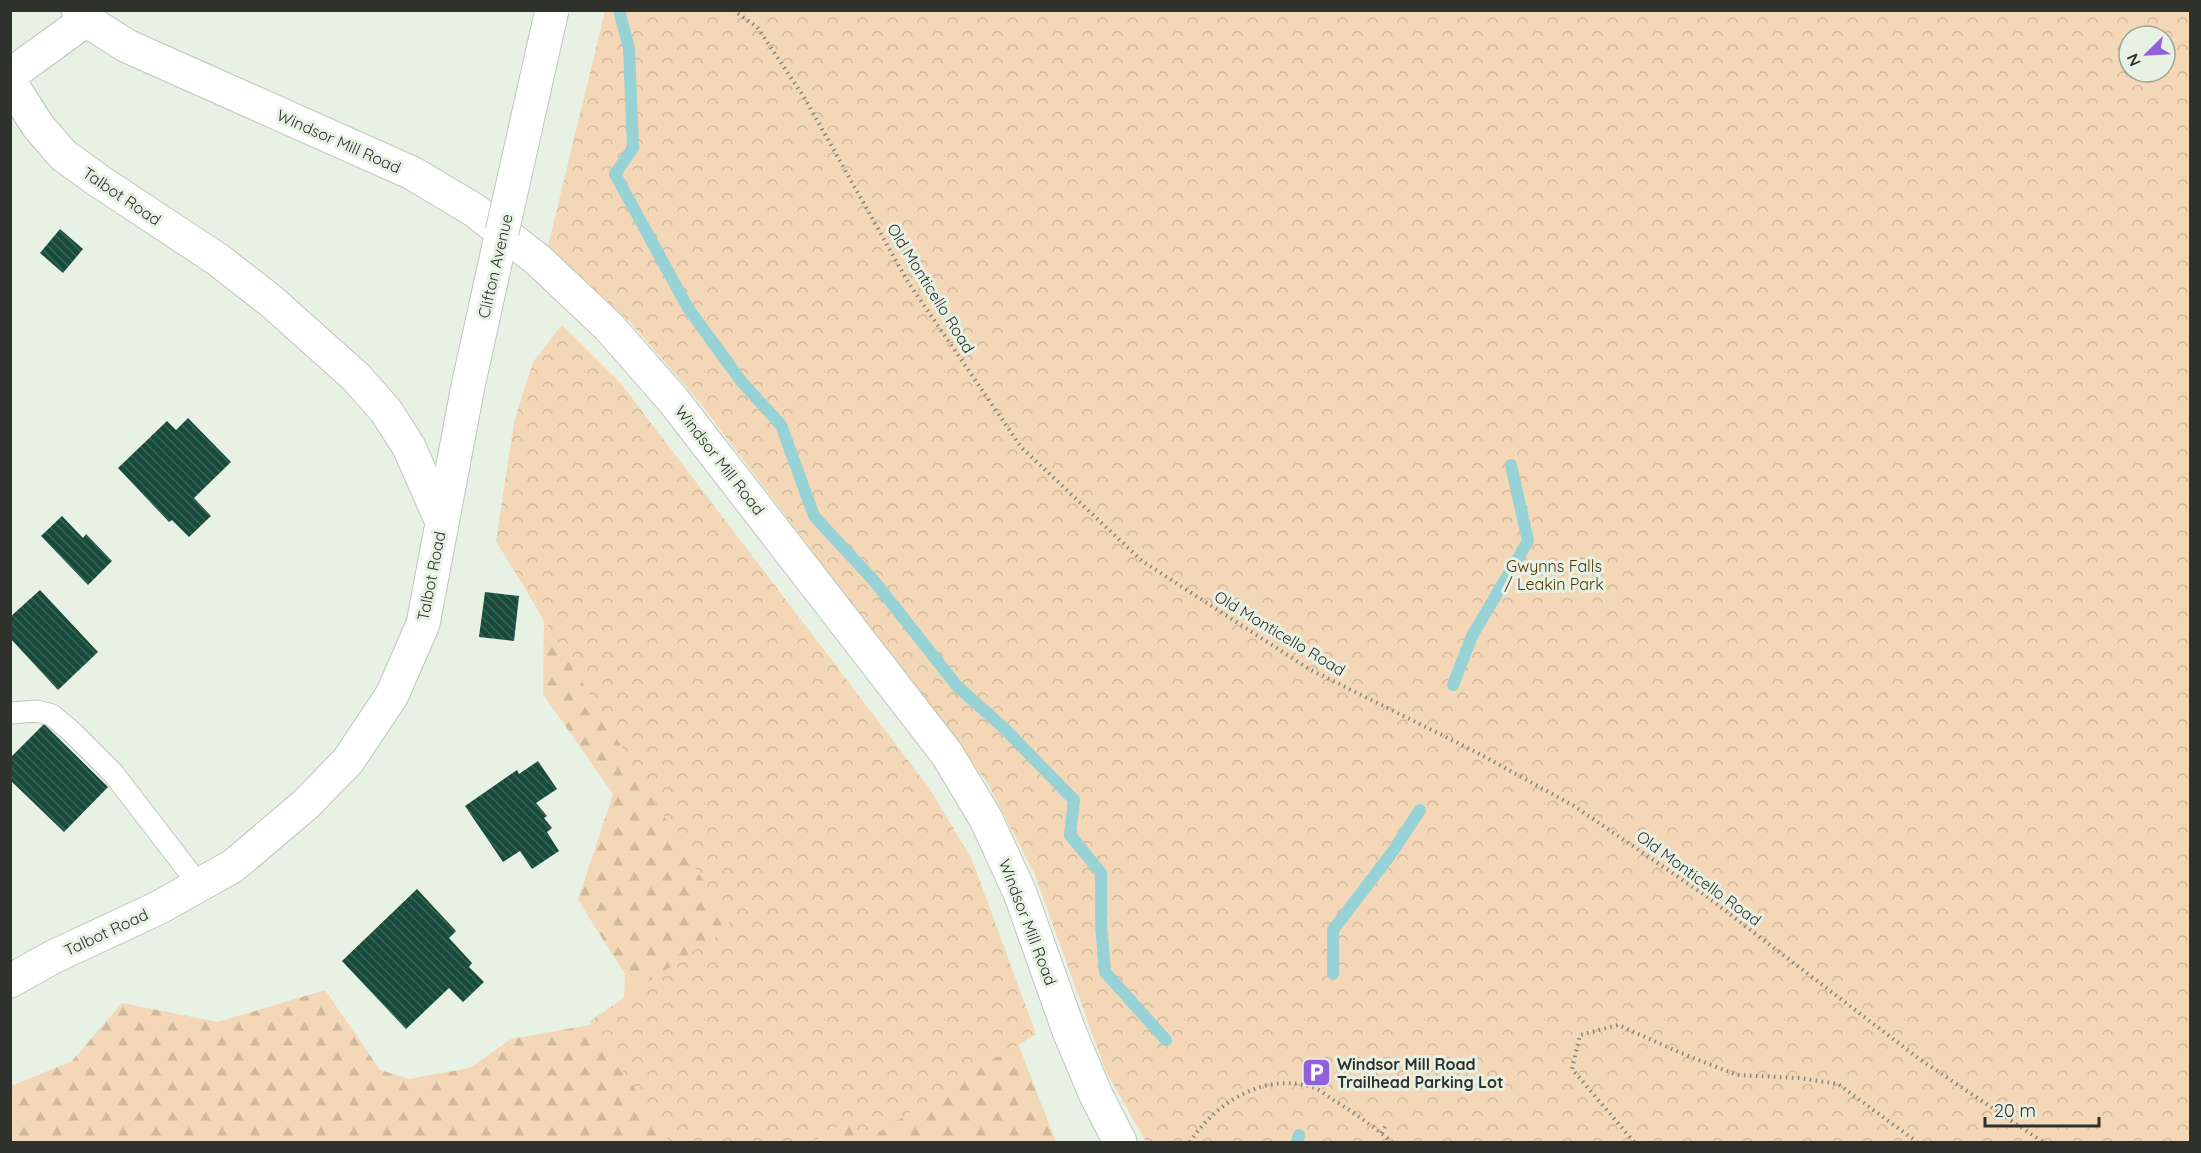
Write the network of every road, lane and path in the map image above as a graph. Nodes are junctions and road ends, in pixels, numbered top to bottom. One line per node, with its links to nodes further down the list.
1 (552, 10): 6 (street, Clifton Avenue, bridge)
2 (733, 10): 17 (path, Old Monticello Road)
3 (82, 15): 4 (street); 12 (street, Windsor Mill Road)
4 (10, 75)
5 (10, 82): 6 (street, Talbot Road)
6 (442, 522): 8 (street, Talbot Road)
7 (10, 713): 8 (lane)
8 (199, 885): 9 (street, Talbot Road)
9 (10, 981)
10 (1387, 1124): 11 (path)
11 (1381, 1133): 13 (path); 14 (path)
12 (1120, 1143)
13 (1190, 1143)
14 (1392, 1143)
15 (1634, 1143): 16 (path)
16 (1917, 1143)
17 (2043, 1143)

